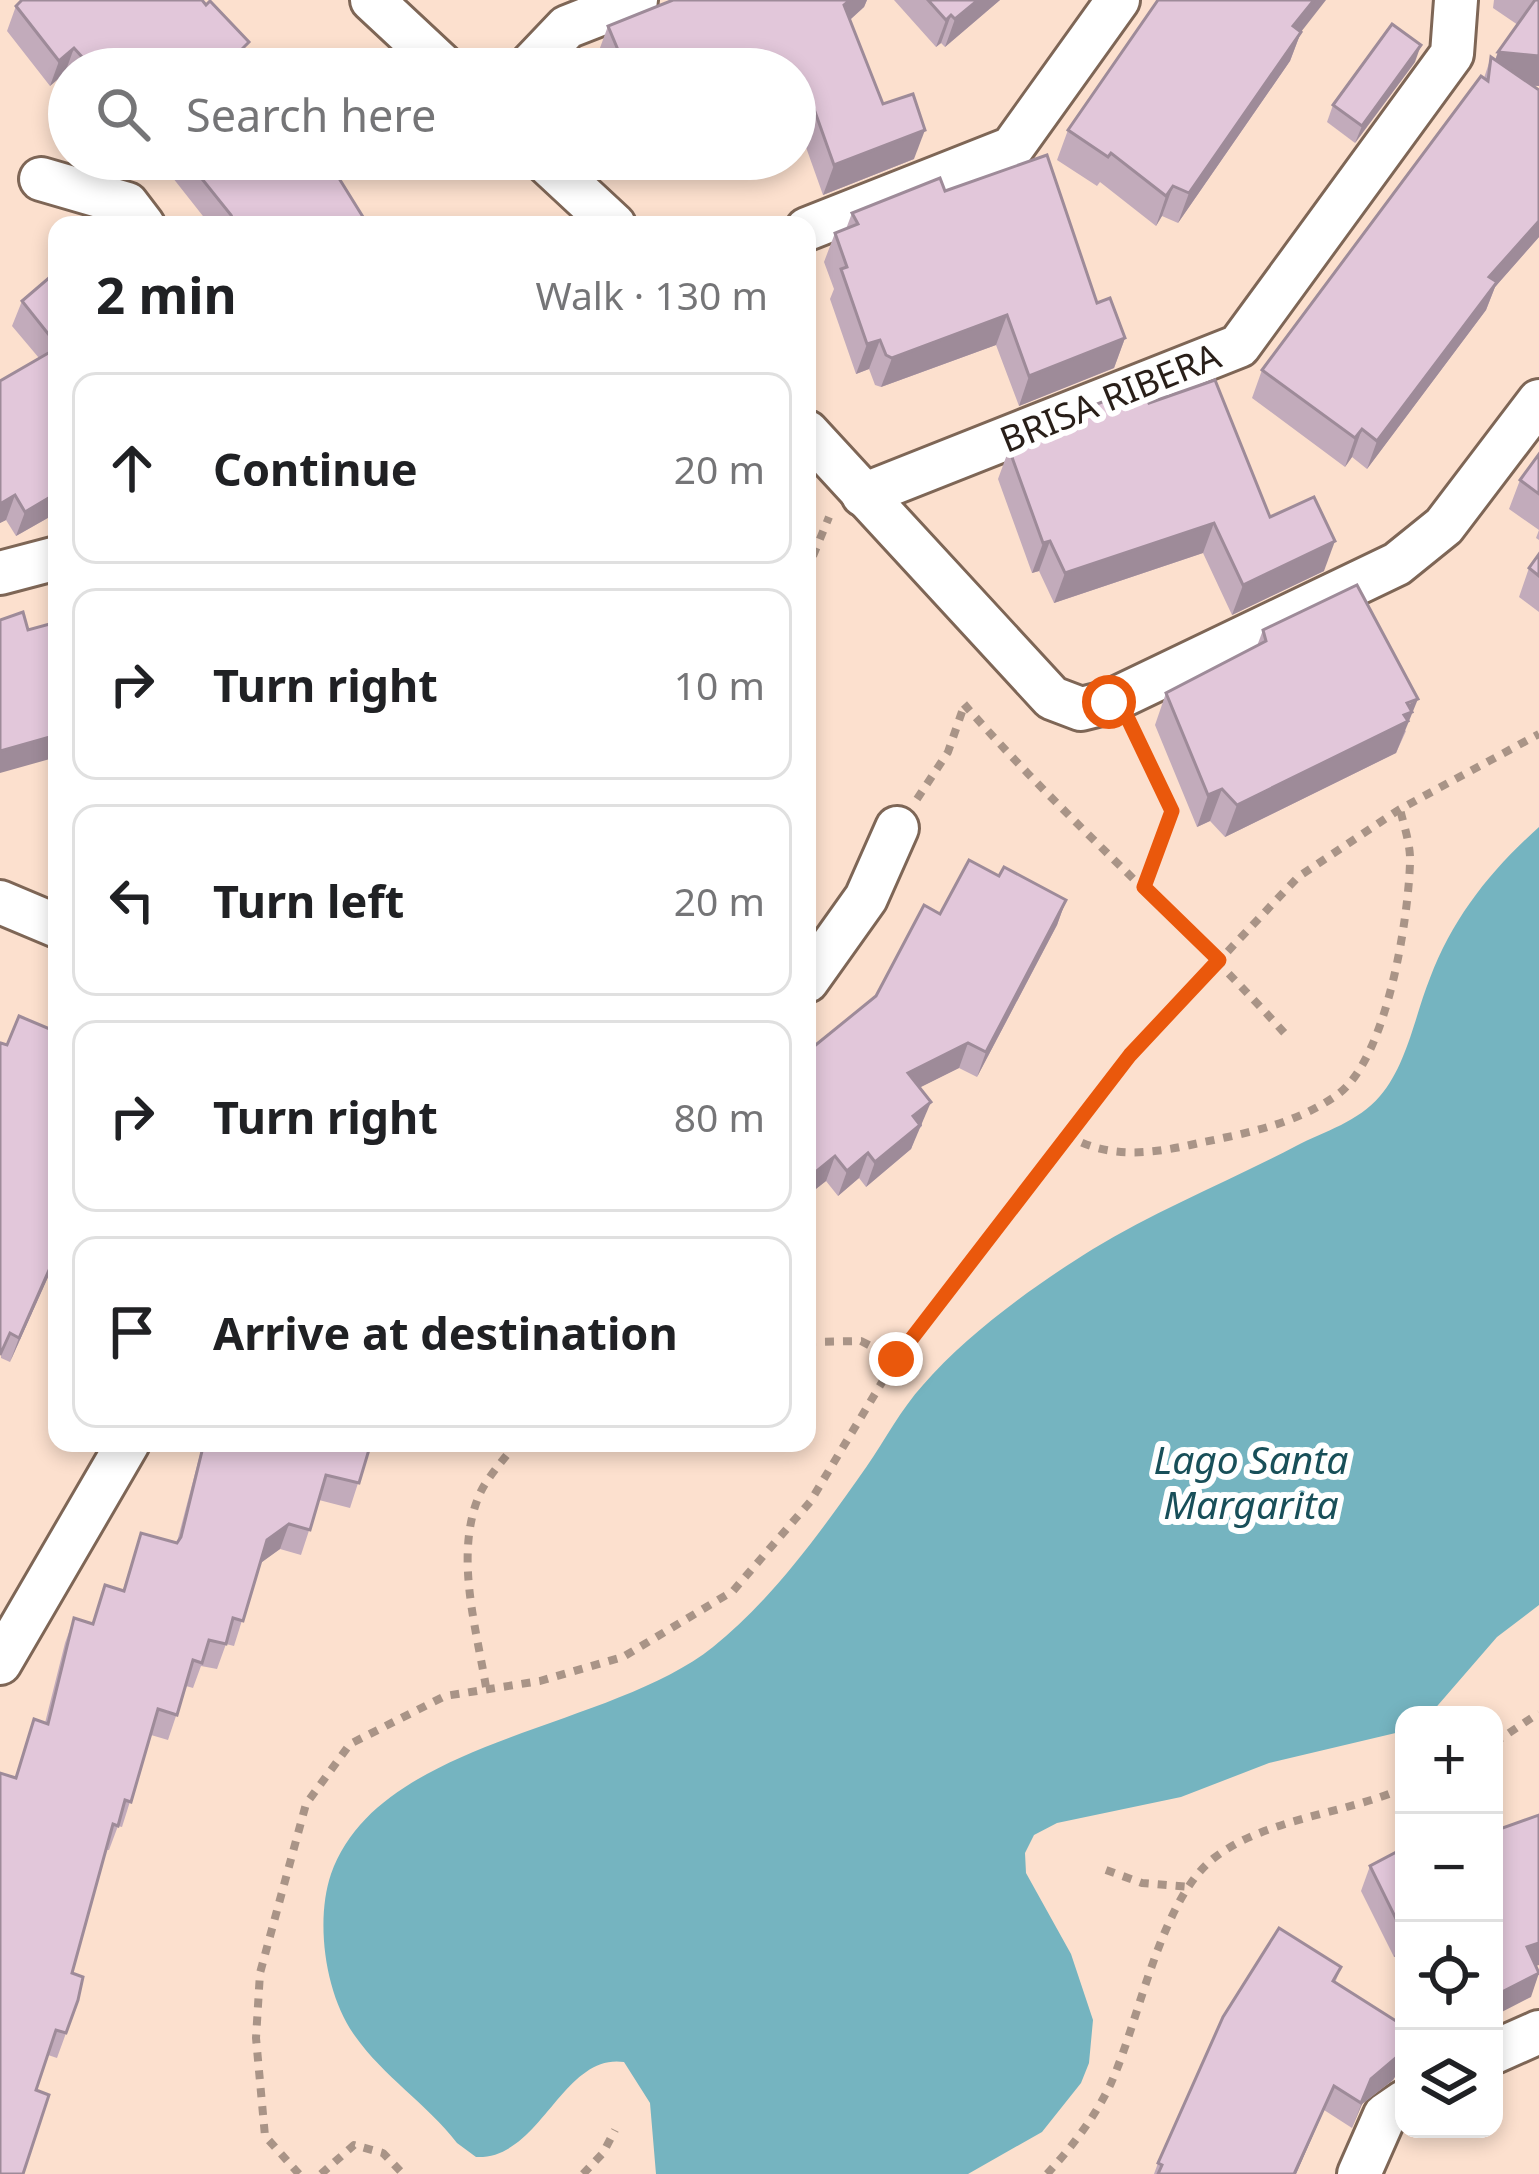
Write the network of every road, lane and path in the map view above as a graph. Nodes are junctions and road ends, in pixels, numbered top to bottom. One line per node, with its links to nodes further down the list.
1 (372, 0): 5 (street)
2 (636, 0): 6 (street)
3 (1118, 0): 11 (street)
4 (1456, 0): 14 (street, BRISA RIBERA)
5 (423, 48)
6 (547, 48)
7 (41, 179): 9 (street)
8 (566, 180): 10 (street)
9 (136, 216)
10 (604, 216)
11 (816, 225)
12 (1539, 401): 17 (street)
13 (816, 442): 14 (street)
14 (863, 495): 17 (street)
15 (48, 560): 16 (street)
16 (0, 573)
17 (1118, 698): 21 (path)
18 (1539, 734): 19 (path)
19 (1400, 809): 24 (path); 27 (path)
20 (897, 827): 21 (path); 25 (street)
21 (1144, 887): 24 (path)
22 (0, 902): 23 (street)
23 (48, 922)
24 (1219, 960): 26 (path); 27 (path)
25 (816, 968)
26 (1288, 1037)
27 (1066, 1134): 29 (path)
28 (816, 1342): 29 (path)
29 (896, 1359): 33 (path)
30 (123, 1452): 32 (street)
31 (509, 1452): 33 (path)
32 (0, 1663)
33 (485, 1687): 43 (path)
34 (1539, 1713): 35 (path)
35 (1503, 1737)
36 (1395, 1791): 38 (path)
37 (1106, 1870): 38 (path)
38 (1191, 1887): 47 (path)
39 (1539, 2032): 40 (street)
40 (1503, 2048)
41 (1395, 2108): 48 (street)
42 (615, 2130): 46 (path)
43 (299, 2174)
44 (321, 2174): 45 (path)
45 (403, 2174)
46 (583, 2174)
47 (1047, 2174)
48 (1359, 2174)

